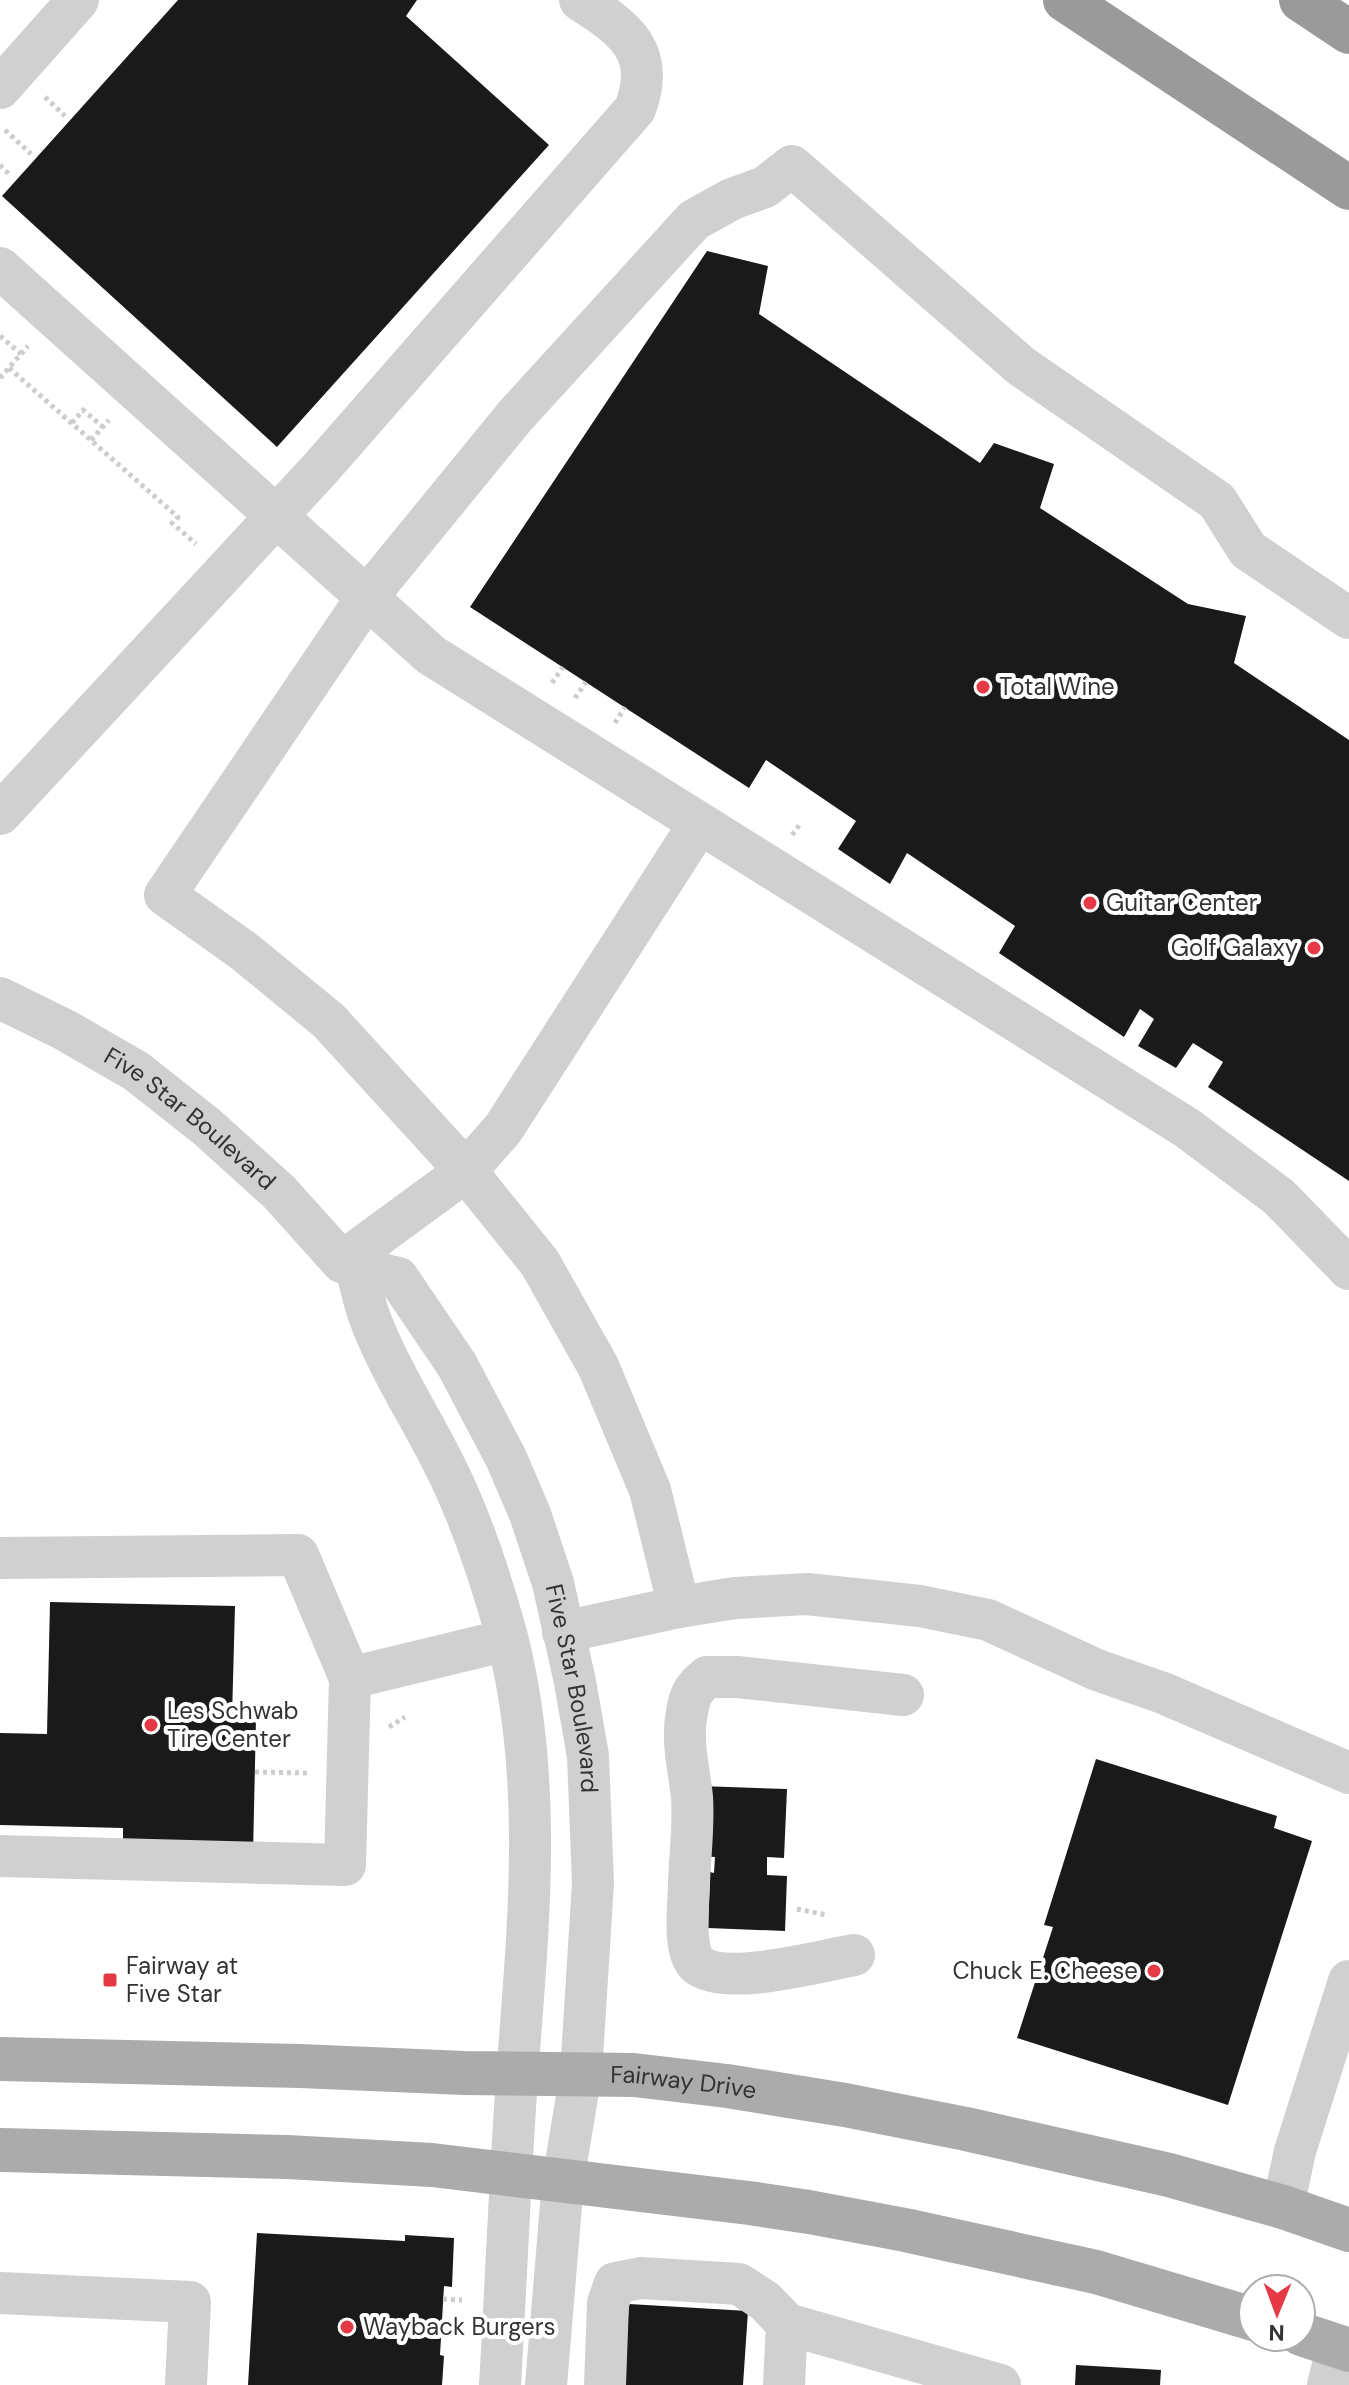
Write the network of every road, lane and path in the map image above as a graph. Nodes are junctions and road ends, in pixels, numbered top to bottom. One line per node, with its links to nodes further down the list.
1 (78, 0): 6 (street)
2 (580, 0): 18 (street)
3 (1065, 0): 11 (highway)
4 (1301, 0): 5 (highway)
5 (1349, 32)
6 (0, 88)
7 (0, 125): 8 (path)
8 (31, 154)
9 (0, 165): 10 (path)
10 (11, 176)
11 (1349, 188)
12 (0, 268): 18 (street)
13 (0, 336): 14 (path)
14 (21, 354)
15 (9, 368): 16 (path)
16 (72, 423): 17 (path); 19 (path)
17 (103, 427)
18 (276, 517): 19 (street); 20 (street)
19 (226, 571): 22 (street)
20 (367, 597): 21 (street); 23 (street); 25 (street)
21 (1349, 618)
22 (0, 814)
23 (699, 824): 25 (street); 27 (street)
24 (0, 998): 26 (street, Five Star Boulevard)
25 (466, 1171): 26 (street); 29 (street)
26 (349, 1265): 30 (street, Five Star Boulevard); 31 (street, Five Star Boulevard)
27 (1349, 1269)
28 (0, 1558): 32 (street)
29 (679, 1607): 30 (street); 34 (street)
30 (563, 1632): 40 (street, Five Star Boulevard)
31 (507, 1640): 32 (street); 39 (street, Five Star Boulevard)
32 (350, 1678): 35 (street)
33 (903, 1695): 36 (street)
34 (1349, 1773)
35 (0, 1856)
36 (854, 1955)
37 (1349, 1981): 44 (street)
38 (0, 2059): 39 (main road, Fairway Drive)
39 (518, 2072): 40 (main road, Fairway Drive); 42 (street, Five Star Boulevard)
40 (581, 2073): 43 (street, Five Star Boulevard); 44 (main road, Fairway Drive)
41 (0, 2150): 42 (main road)
42 (511, 2174): 43 (main road); 50 (street, Five Star Boulevard)
43 (563, 2181): 47 (main road); 51 (street, Five Star Boulevard)
44 (1283, 2207): 45 (main road, Fairway Drive)
45 (1349, 2230)
46 (0, 2293): 49 (street)
47 (1237, 2314)
48 (787, 2324): 52 (street); 53 (street); 54 (street)
49 (186, 2385)
50 (500, 2385)
51 (546, 2385)
52 (605, 2385)
53 (784, 2385)
54 (1000, 2385)

